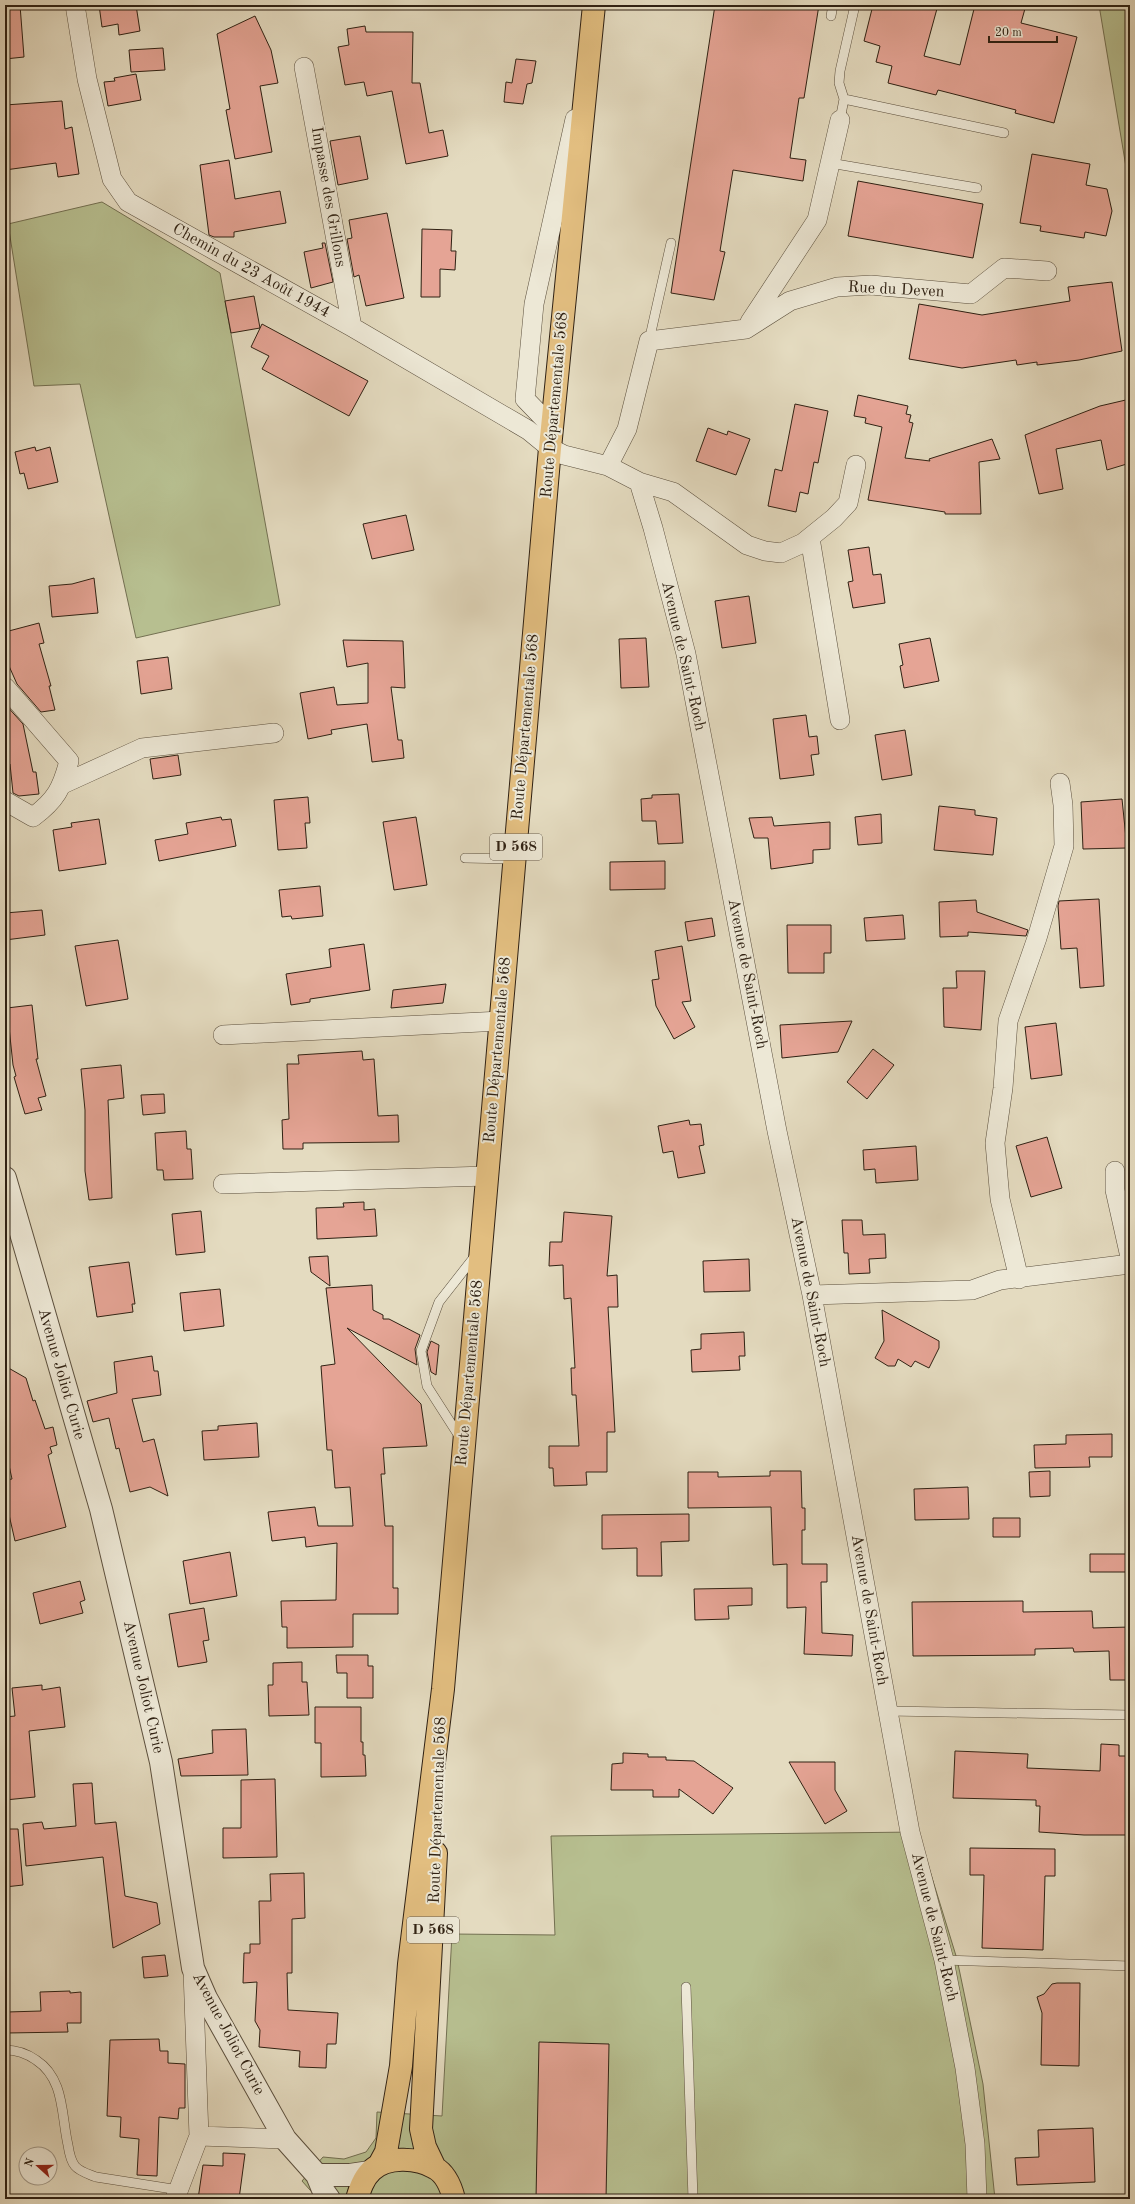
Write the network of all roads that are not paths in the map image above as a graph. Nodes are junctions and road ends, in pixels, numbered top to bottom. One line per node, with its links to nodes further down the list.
1 (75, 5): 15 (street, Chemin du 23 Août 1944)
2 (594, 5): 6 (main road, Route Départementale 568 / D 568)
3 (833, 5): 5 (lane)
4 (855, 5): 8 (lane)
5 (831, 16)
6 (591, 45): 18 (main road, Route Départementale 568 / D 568); 18 (street)
7 (304, 67): 15 (street, Impasse des Grillons)
8 (844, 99): 9 (lane); 10 (lane)
9 (840, 120): 11 (street)
10 (1004, 133)
11 (830, 164): 12 (lane); 16 (street)
12 (977, 188)
13 (671, 243): 17 (lane)
14 (1047, 271): 16 (street, Rue du Deven)
15 (352, 327): 18 (street, Chemin du 23 Août 1944)
16 (746, 329): 17 (street, Rue du Deven)
17 (649, 341): 20 (street)
18 (551, 437): 20 (street); 30 (main road, Route Départementale 568 / D 568)
19 (856, 465): 22 (street)
20 (608, 466): 21 (street)
21 (639, 482): 22 (street); 41 (street, Avenue de Saint-Roch)
22 (810, 538): 24 (street)
23 (5, 687): 27 (street)
24 (840, 720)
25 (274, 733): 27 (street)
26 (1060, 782): 40 (street)
27 (63, 784): 28 (street)
28 (5, 801)
29 (465, 858): 30 (lane)
30 (515, 859): 31 (main road, Route Départementale 568 / D 568)
31 (501, 1021): 32 (street); 34 (main road, Route Départementale 568 / D 568)
32 (223, 1035)
33 (1115, 1172): 38 (street)
34 (488, 1176): 36 (street); 37 (main road, Route Départementale 568 / D 568)
35 (5, 1178): 48 (street, Avenue Joliot Curie)
36 (223, 1184)
37 (481, 1249): 42 (main road, Route Départementale 568 / D 568); 42 (lane)
38 (1130, 1257)
39 (1130, 1264): 40 (street)
40 (1018, 1279): 41 (street)
41 (812, 1295): 44 (street, Avenue de Saint-Roch)
42 (464, 1443): 43 (main road, Route Départementale 568 / D 568)
43 (443, 1689): 53 (main road, Route Départementale 568 / D 568); 54 (main road, Route Départementale 568 / D 568)
44 (888, 1712): 45 (lane); 46 (street, Avenue de Saint-Roch)
45 (1130, 1715)
46 (944, 1960): 47 (lane); 61 (street, Avenue de Saint-Roch)
47 (1130, 1966)
48 (193, 1968): 51 (street); 52 (street, Avenue Joliot Curie)
49 (686, 1987): 60 (lane)
50 (5, 2050): 56 (lane)
51 (199, 2136): 52 (street); 56 (street)
52 (285, 2139): 55 (street, Avenue Joliot Curie)
53 (374, 2168): 54 (main road); 55 (street); 58 (main road, Route Départementale 568)
54 (436, 2168): 59 (main road, Route Départementale 568)
55 (316, 2175): 57 (street, Avenue Joliot Curie)
56 (177, 2194)
57 (329, 2199)
58 (358, 2199)
59 (454, 2199)
60 (693, 2199)
61 (977, 2199)

